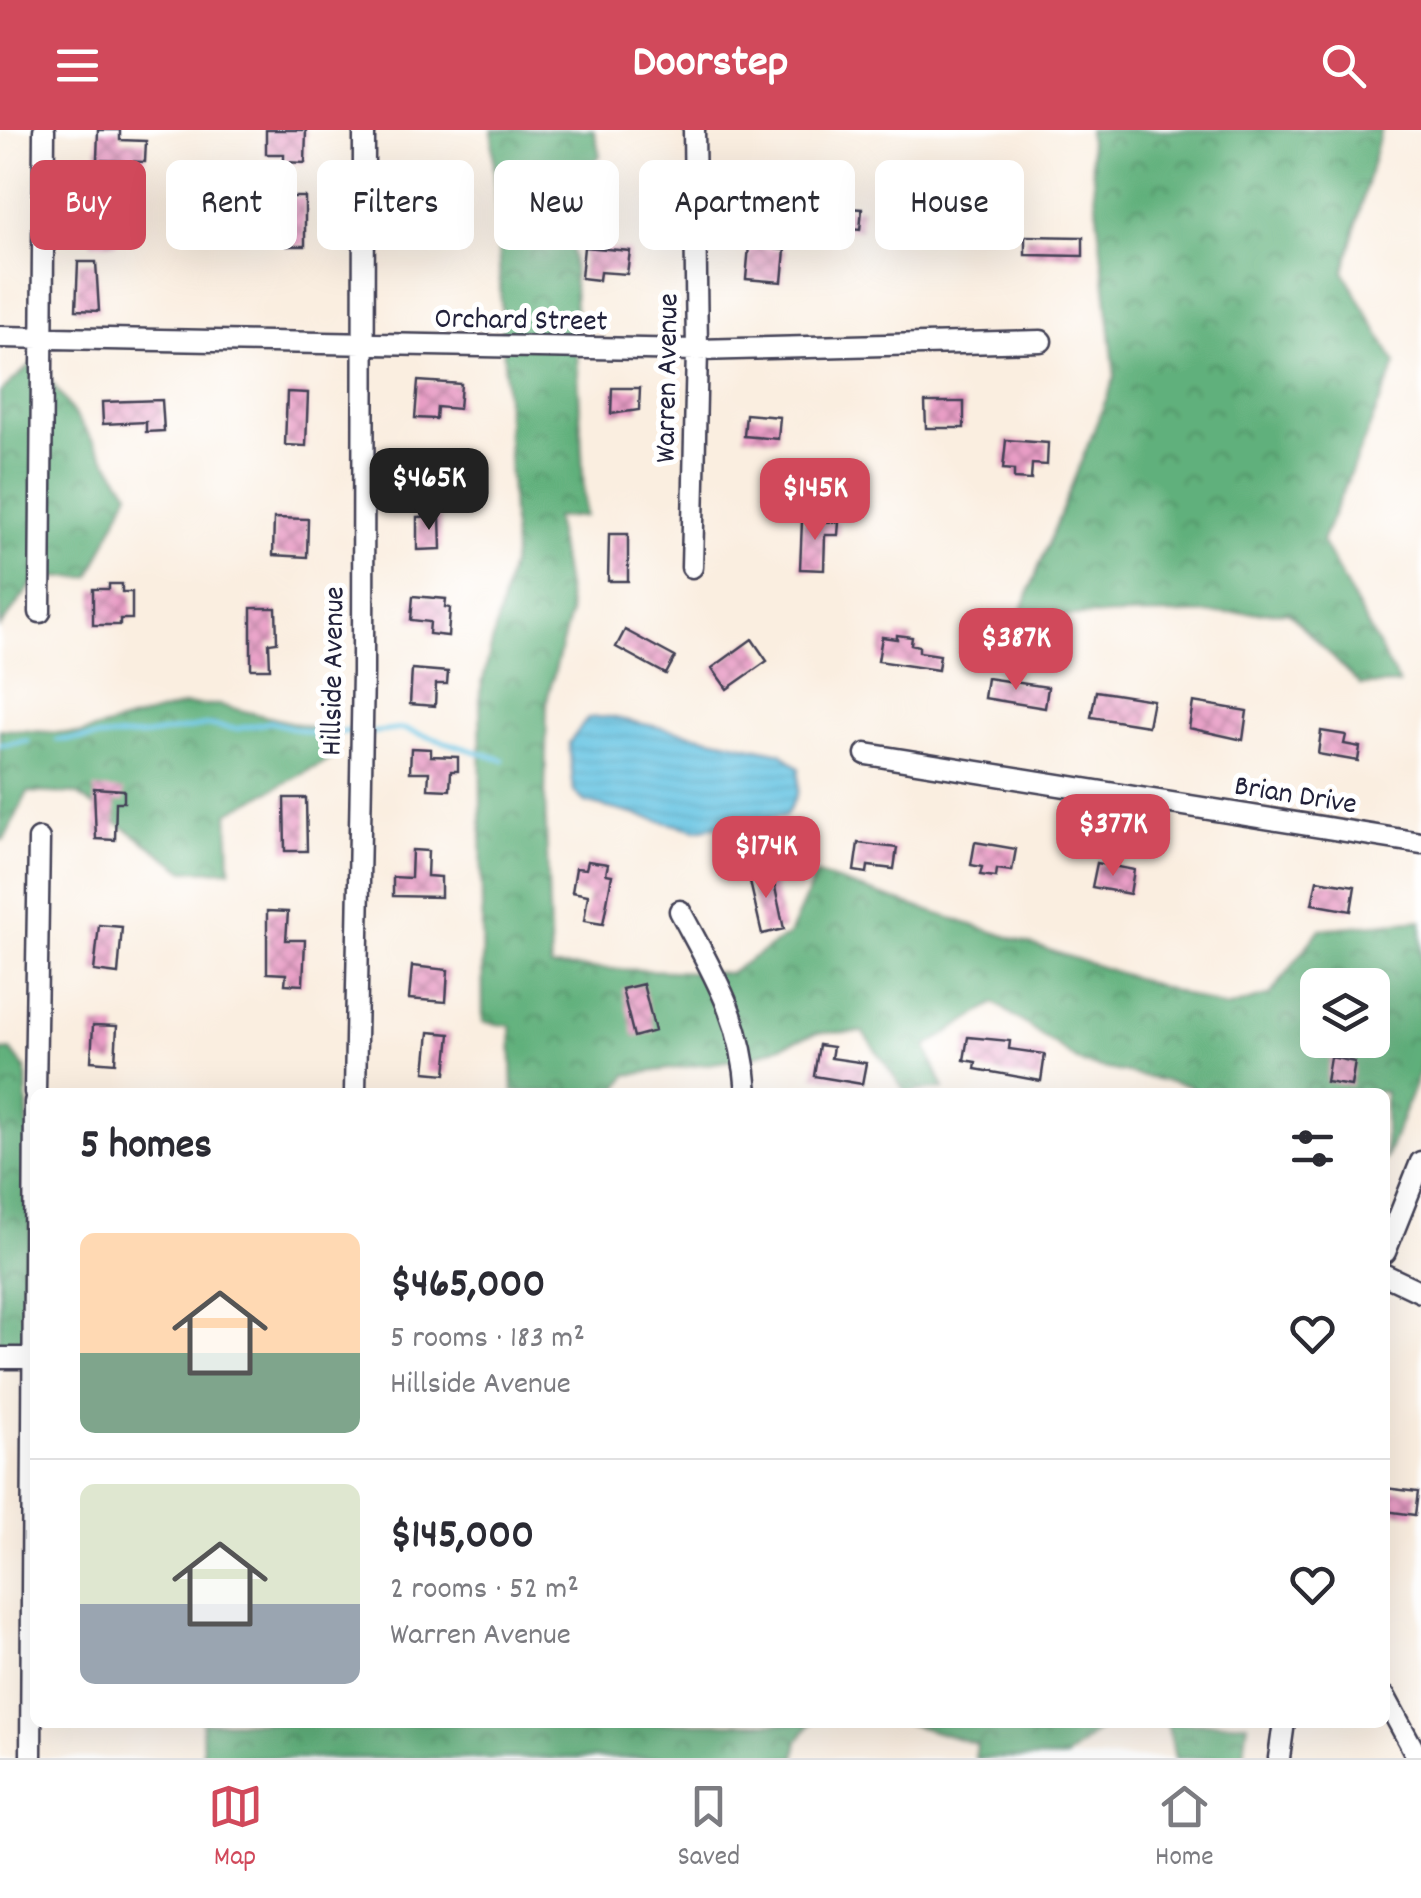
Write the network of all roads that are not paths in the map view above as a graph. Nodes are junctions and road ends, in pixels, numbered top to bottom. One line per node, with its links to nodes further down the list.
1 (44, 130): 5 (street)
2 (364, 130): 7 (street, Hillside Avenue)
3 (694, 130): 8 (street, Warren Avenue)
4 (0, 337): 5 (street, Orchard Street)
5 (43, 337): 7 (street, Orchard Street); 10 (street)
6 (1040, 341): 8 (street, Orchard Street)
7 (364, 346): 8 (street, Orchard Street); 16 (street, Hillside Avenue)
8 (697, 350): 9 (street, Warren Avenue)
9 (692, 567)
10 (40, 612)
11 (866, 754): 13 (street, Brian Drive)
12 (40, 839): 15 (street)
13 (1421, 843)
14 (680, 911): 17 (street)
15 (35, 1088)
16 (355, 1088)
17 (746, 1088)
18 (1421, 1162): 19 (street)
19 (1390, 1240)
20 (1390, 1277): 21 (street)
21 (1421, 1292)
22 (0, 1358): 23 (street)
23 (30, 1358)
24 (1390, 1706): 29 (street)
25 (31, 1728): 27 (street)
26 (1283, 1728): 28 (street)
27 (31, 1758)
28 (1278, 1758)
29 (1418, 1758)

